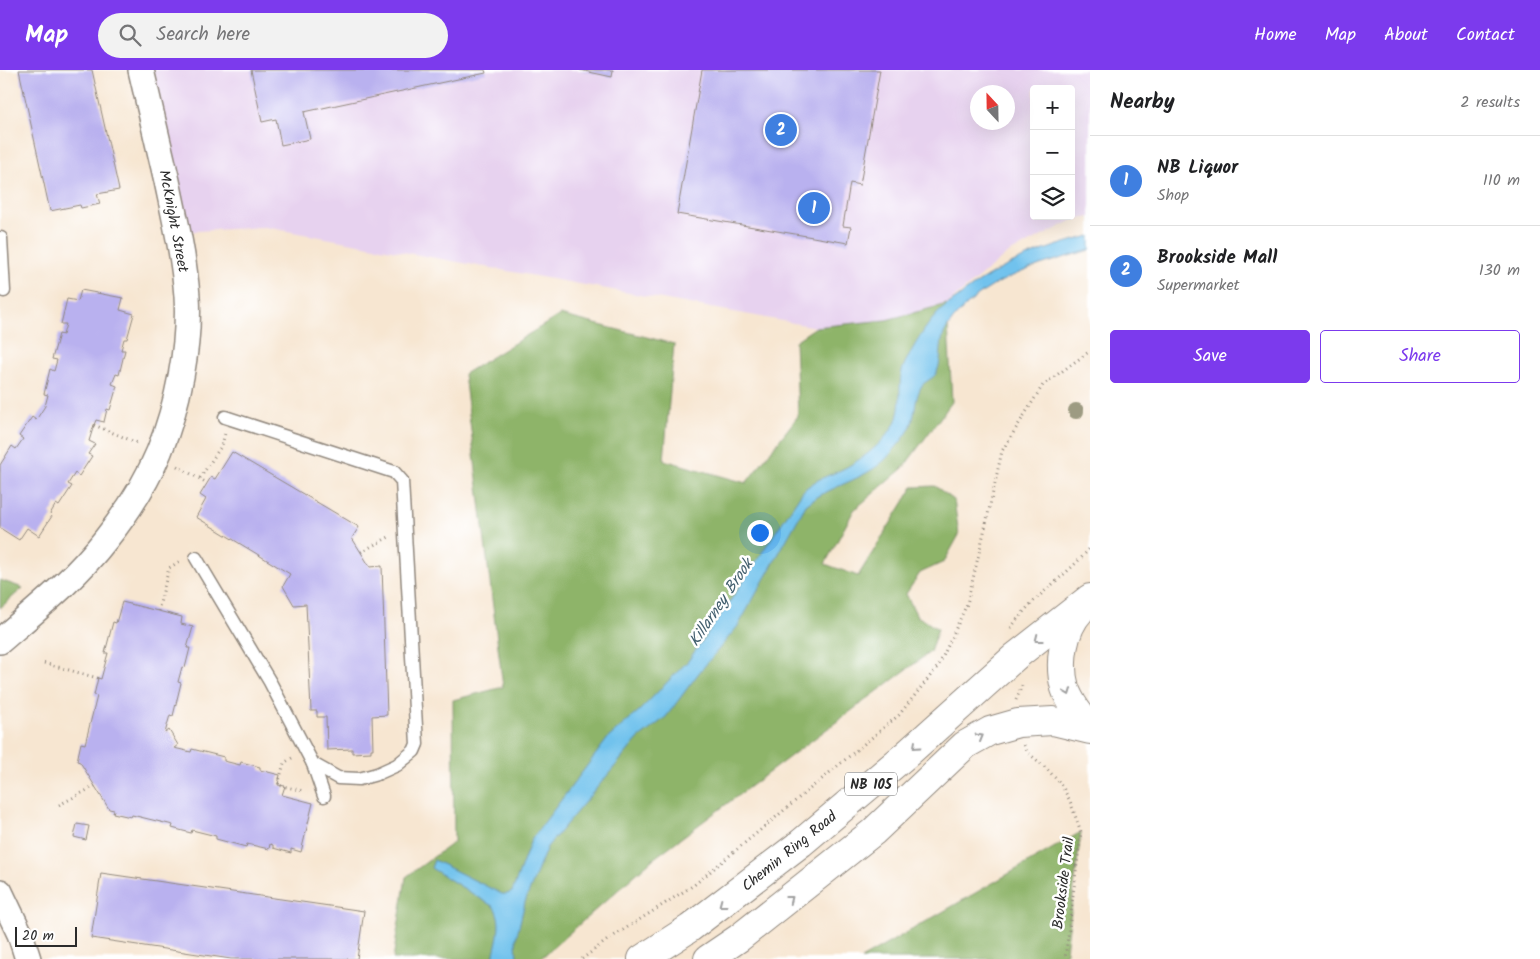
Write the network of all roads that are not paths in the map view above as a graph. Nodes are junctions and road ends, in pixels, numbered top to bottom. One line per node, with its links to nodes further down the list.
1 (141, 70): 7 (street, McKnight Street)
2 (1, 238): 3 (lane)
3 (4, 290)
4 (227, 418): 9 (lane)
5 (190, 559): 9 (lane)
6 (1090, 599): 8 (highway, one-way to 8); 13 (highway, Chemin Ring Road / NB 105, one-way to 13)
7 (0, 641)
8 (1090, 729): 14 (highway, NB 105, one-way to 8)
9 (313, 764): 10 (lane)
10 (324, 796)
11 (0, 892): 12 (street)
12 (28, 959)
13 (642, 959)
14 (708, 959)

